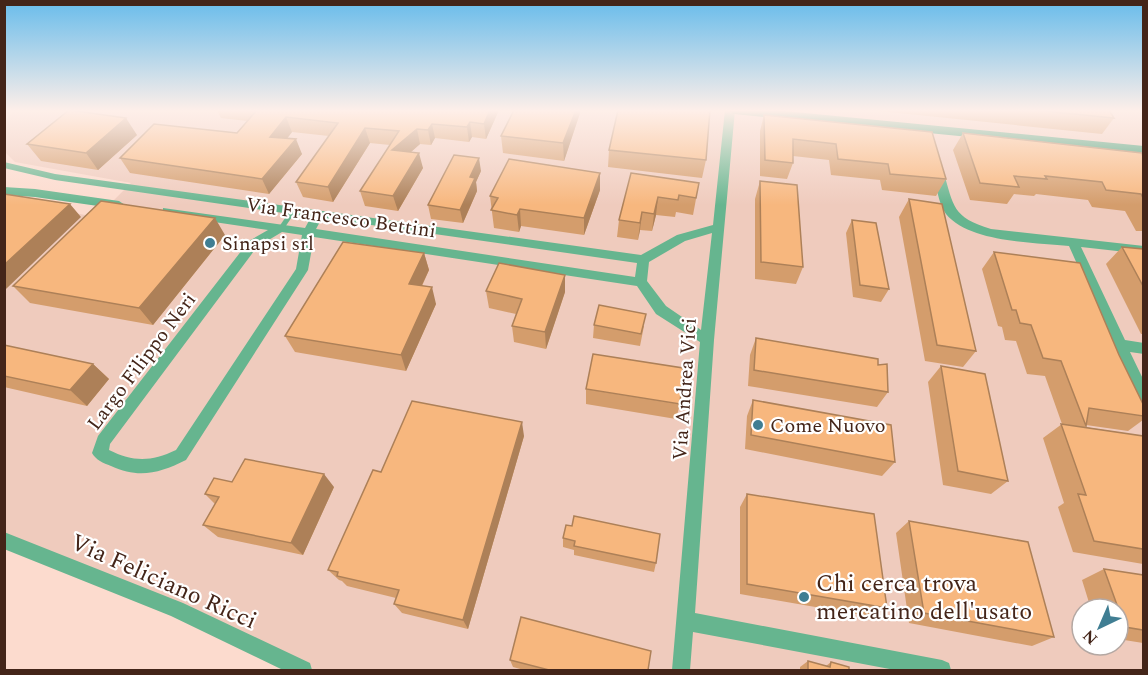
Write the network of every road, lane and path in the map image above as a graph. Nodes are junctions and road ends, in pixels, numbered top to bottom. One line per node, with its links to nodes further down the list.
1 (728, 142): 13 (street, Via Andrea Vici)
2 (1021, 142): 3 (street)
3 (1143, 150)
4 (935, 161): 16 (street)
5 (4, 165): 6 (street, Via Francesco Bettini)
6 (55, 177): 8 (street); 11 (street, Via Francesco Bettini)
7 (4, 191): 8 (street)
8 (35, 193): 9 (street)
9 (129, 206)
10 (152, 209): 14 (street, Via Francesco Bettini)
11 (293, 211): 12 (street, Via Francesco Bettini); 14 (lane)
12 (318, 215): 15 (street); 18 (street, Via Francesco Bettini)
13 (718, 226): 18 (street); 20 (street, Via Andrea Vici)
14 (282, 227): 15 (street, Via Francesco Bettini); 15 (street, Largo Filippo Neri)
15 (309, 231): 19 (street, Via Francesco Bettini)
16 (1073, 242): 17 (street); 21 (street)
17 (1143, 250)
18 (643, 260): 19 (street)
19 (641, 282): 20 (street)
20 (707, 340): 25 (street, Via Andrea Vici)
21 (1120, 345): 22 (street); 23 (street)
22 (1143, 349)
23 (1143, 398)
24 (4, 540): 26 (street, Via Feliciano Ricci)
25 (686, 621): 27 (street, Via Andrea Vici); 28 (street)
26 (303, 670)
27 (681, 670)
28 (942, 670)

